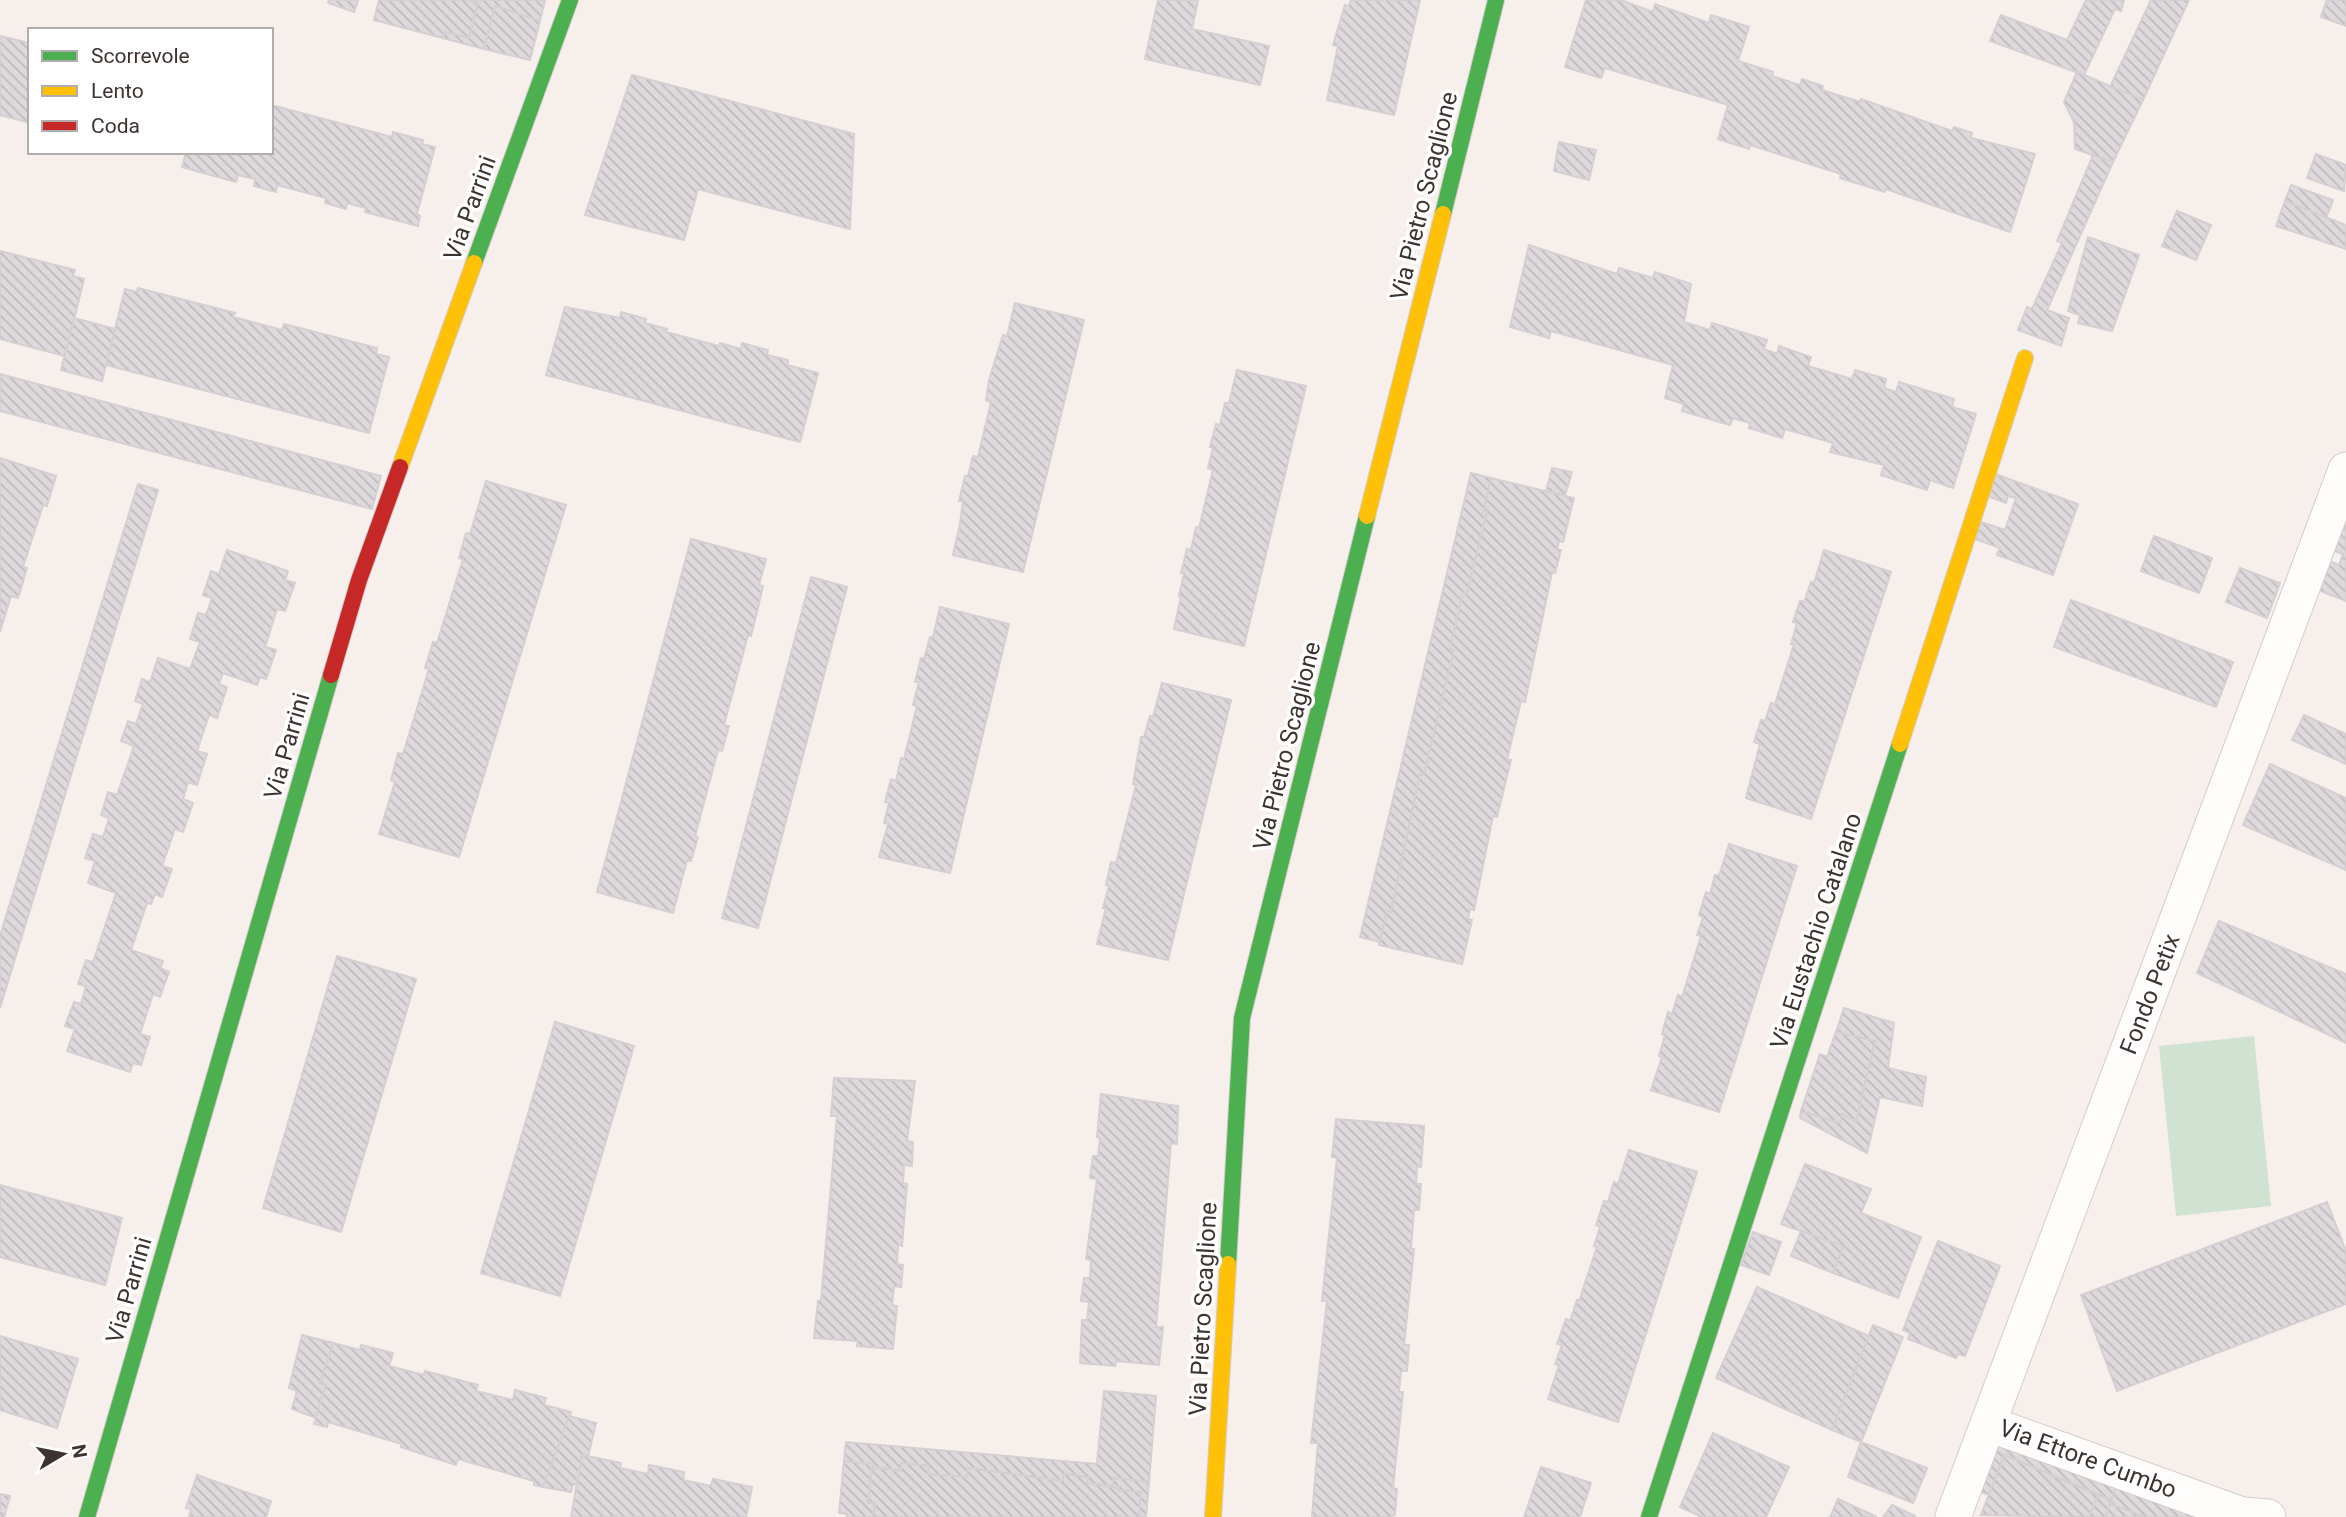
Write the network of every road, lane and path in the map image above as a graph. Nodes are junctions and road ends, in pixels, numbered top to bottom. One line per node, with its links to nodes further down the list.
1 (570, 0): 7 (street, Via Parrini)
2 (1496, 0): 8 (street, Via Pietro Scaglione)
3 (2025, 358): 9 (street, Via Eustachio Catalano)
4 (2346, 470): 5 (street, Fondo Petix)
5 (2340, 503): 6 (street, Fondo Petix)
6 (1989, 1423): 10 (street, Fondo Petix); 11 (street, Via Ettore Cumbo)
7 (87, 1517)
8 (1213, 1517)
9 (1649, 1517)
10 (1953, 1517)
11 (2268, 1517)

